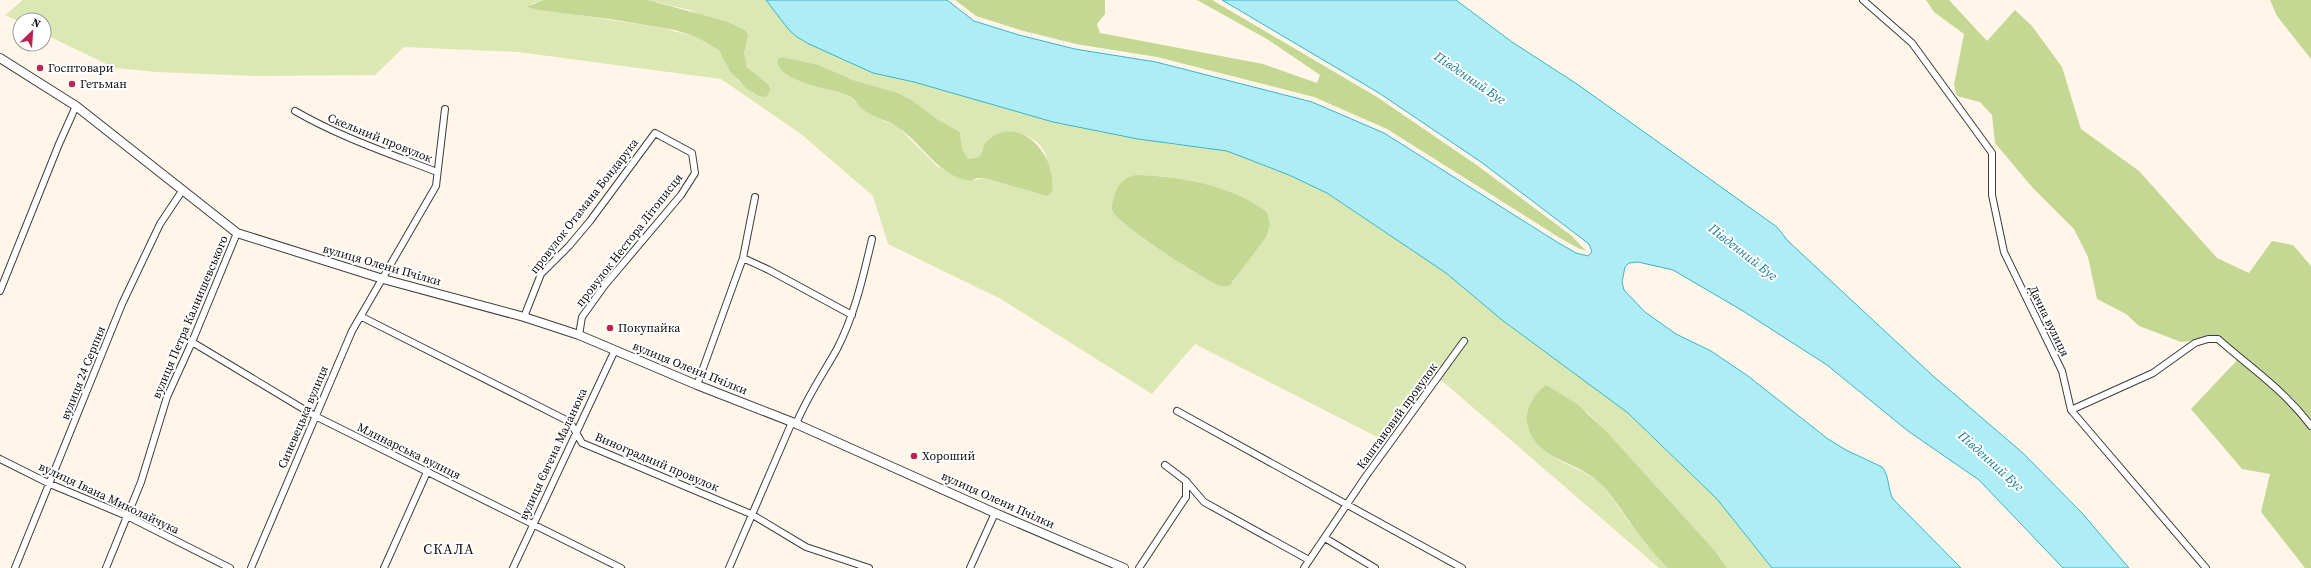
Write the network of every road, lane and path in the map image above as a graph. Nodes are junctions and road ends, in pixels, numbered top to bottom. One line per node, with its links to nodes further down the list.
1 (1863, 0): 23 (street, Дачна вулиця)
2 (0, 58): 3 (street, вулиця Олени Пчілки)
3 (76, 106): 8 (street, вулиця Олени Пчілки); 14 (street)
4 (445, 109): 7 (street, Скельний провулок)
5 (295, 111): 7 (street, Скельний провулок)
6 (693, 159): 16 (street, провулок Отамана Бондарука); 18 (street, провулок Нестора Літописця)
7 (437, 172): 13 (street, Скельний провулок)
8 (182, 191): 10 (street, вулиця Олени Пчілки); 33 (street, вулиця 24 Серпня)
9 (755, 197): 12 (street)
10 (237, 233): 13 (street, вулиця Олени Пчілки); 20 (street, вулиця Петра Калнишевського)
11 (872, 239): 15 (street)
12 (743, 258): 15 (street); 22 (street)
13 (383, 279): 16 (street, вулиця Олени Пчілки); 17 (street, Синевецька вулиця)
14 (0, 291)
15 (852, 315): 26 (street)
16 (524, 316): 18 (street, вулиця Олени Пчілки)
17 (362, 317): 25 (street, Синевецька вулиця); 28 (street, Виноградний провулок)
18 (579, 335): 21 (street, вулиця Олени Пчілки)
19 (1464, 341): 34 (street, Каштановий провулок)
20 (192, 342): 25 (street, Млинарська вулиця); 37 (street, вулиця Петра Калнишевського)
21 (615, 350): 22 (street, вулиця Олени Пчілки); 28 (street, вулиця Євгена Маланюка)
22 (697, 385): 26 (street, вулиця Олени Пчілки)
23 (2071, 410): 27 (street); 57 (street)
24 (1177, 411): 34 (street)
25 (315, 416): 31 (street, Млинарська вулиця); 45 (street, Синевецька вулиця)
26 (794, 423): 35 (street, вулиця Олени Пчілки); 36 (street)
27 (2311, 426)
28 (576, 432): 36 (street, Виноградний провулок); 38 (street, вулиця Євгена Маланюка)
29 (0, 459): 33 (street, вулиця Івана Миколайчука)
30 (1165, 465): 32 (street)
31 (427, 472): 38 (street, Млинарська вулиця); 46 (street)
32 (1186, 481): 40 (street); 53 (street)
33 (50, 484): 37 (street, вулиця Івана Миколайчука); 42 (street, вулиця 24 Серпня)
34 (1348, 504): 39 (street, Каштановий провулок); 56 (street)
35 (995, 513): 51 (street); 52 (street, вулиця Олени Пчілки)
36 (751, 514): 41 (street, Виноградний провулок); 49 (street)
37 (128, 516): 43 (street, вулиця Петра Калнишевського); 44 (street, вулиця Івана Миколайчука)
38 (533, 525): 47 (street, вулиця Євгена Маланюка); 48 (street, Млинарська вулиця)
39 (1325, 538): 40 (street, Каштановий провулок); 55 (street)
40 (1309, 560): 54 (street, Каштановий провулок)
41 (860, 566): 50 (street, Виноградний провулок)
42 (15, 568)
43 (106, 568)
44 (230, 568)
45 (251, 568)
46 (384, 568)
47 (513, 568)
48 (621, 568)
49 (729, 568)
50 (870, 568)
51 (970, 568)
52 (1124, 568)
53 (1139, 568)
54 (1304, 568)
55 (1375, 568)
56 (1462, 568)
57 (2206, 568)

